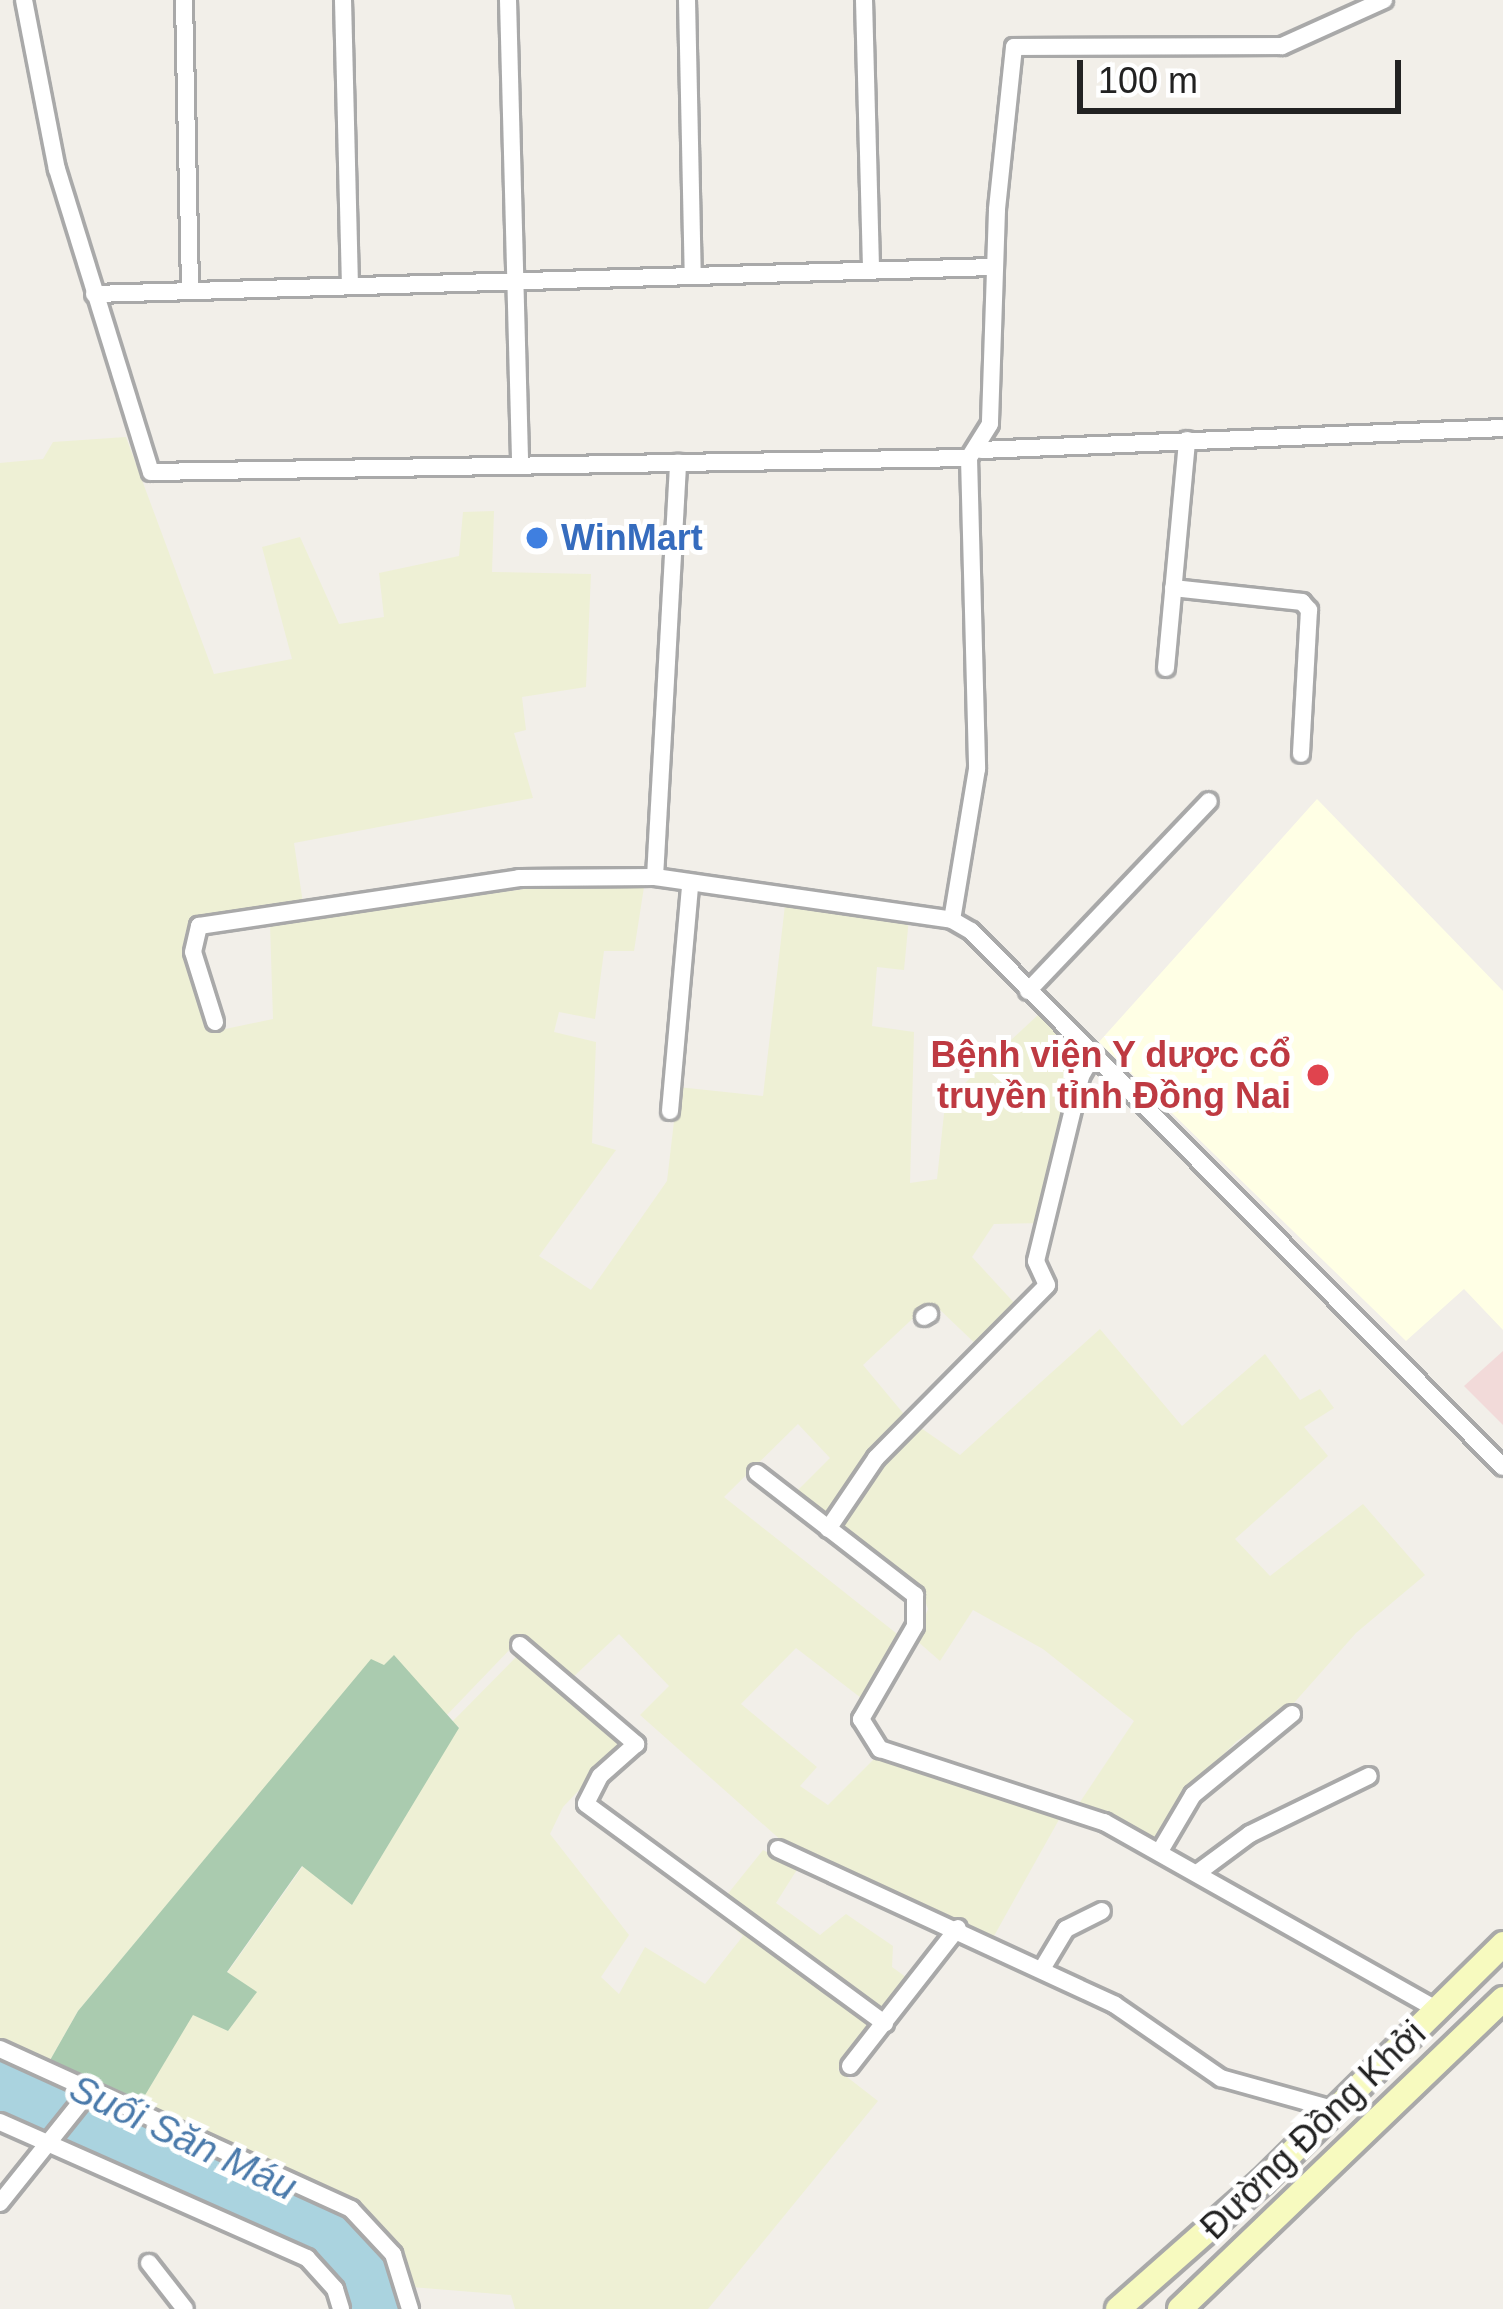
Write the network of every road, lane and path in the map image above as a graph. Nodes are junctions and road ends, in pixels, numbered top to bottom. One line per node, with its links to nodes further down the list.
1 (23, 0): 14 (street)
2 (184, 0): 13 (street)
3 (343, 0): 12 (street)
4 (508, 0): 11 (street)
5 (687, 0): 10 (street)
6 (864, 0): 9 (street)
7 (1384, 0): 8 (street)
8 (994, 267): 9 (street); 17 (street)
9 (871, 271): 10 (street)
10 (693, 276): 11 (street)
11 (515, 281): 12 (street); 19 (street)
12 (350, 286): 13 (street)
13 (190, 291): 14 (street)
14 (94, 294): 19 (street)
15 (1503, 428): 16 (street)
16 (1187, 440): 17 (street); 20 (street)
17 (975, 454): 18 (street); 26 (street)
18 (678, 463): 19 (street); 24 (street)
19 (520, 465)
20 (1173, 588): 21 (street); 22 (street)
21 (1166, 668)
22 (1301, 754)
23 (1209, 801): 27 (street)
24 (655, 877): 25 (street); 28 (street)
25 (689, 885): 26 (street); 30 (street)
26 (952, 920): 27 (street)
27 (1028, 991): 29 (street)
28 (215, 1022)
29 (1093, 1057): 31 (street); 33 (street)
30 (670, 1111)
31 (1503, 1467)
32 (757, 1473): 33 (street)
33 (828, 1529): 38 (street)
34 (520, 1645): 46 (street)
35 (1292, 1714): 38 (street)
36 (1369, 1776): 39 (street)
37 (778, 1849): 41 (street)
38 (1160, 1851): 39 (street)
39 (1200, 1871): 45 (street)
40 (1102, 1912): 43 (street)
41 (958, 1928): 43 (street); 46 (street)
42 (1503, 1945): 45 (main road, Đường Đồng Khởi)
43 (1042, 1969): 50 (street)
44 (1503, 1999): 55 (main road, Đường Đồng Khởi)
45 (1437, 2010): 50 (main road, Đường Đồng Khởi)
46 (885, 2024): 48 (street)
47 (0, 2049): 49 (street)
48 (850, 2066)
49 (92, 2088): 52 (street); 58 (street)
50 (1336, 2110): 59 (main road, Đường Đồng Khởi)
51 (0, 2122): 52 (street)
52 (53, 2144): 53 (street); 57 (street)
53 (0, 2203)
54 (149, 2263): 56 (street)
55 (1196, 2304)
56 (185, 2309)
57 (341, 2309)
58 (410, 2309)
59 (1118, 2309)

